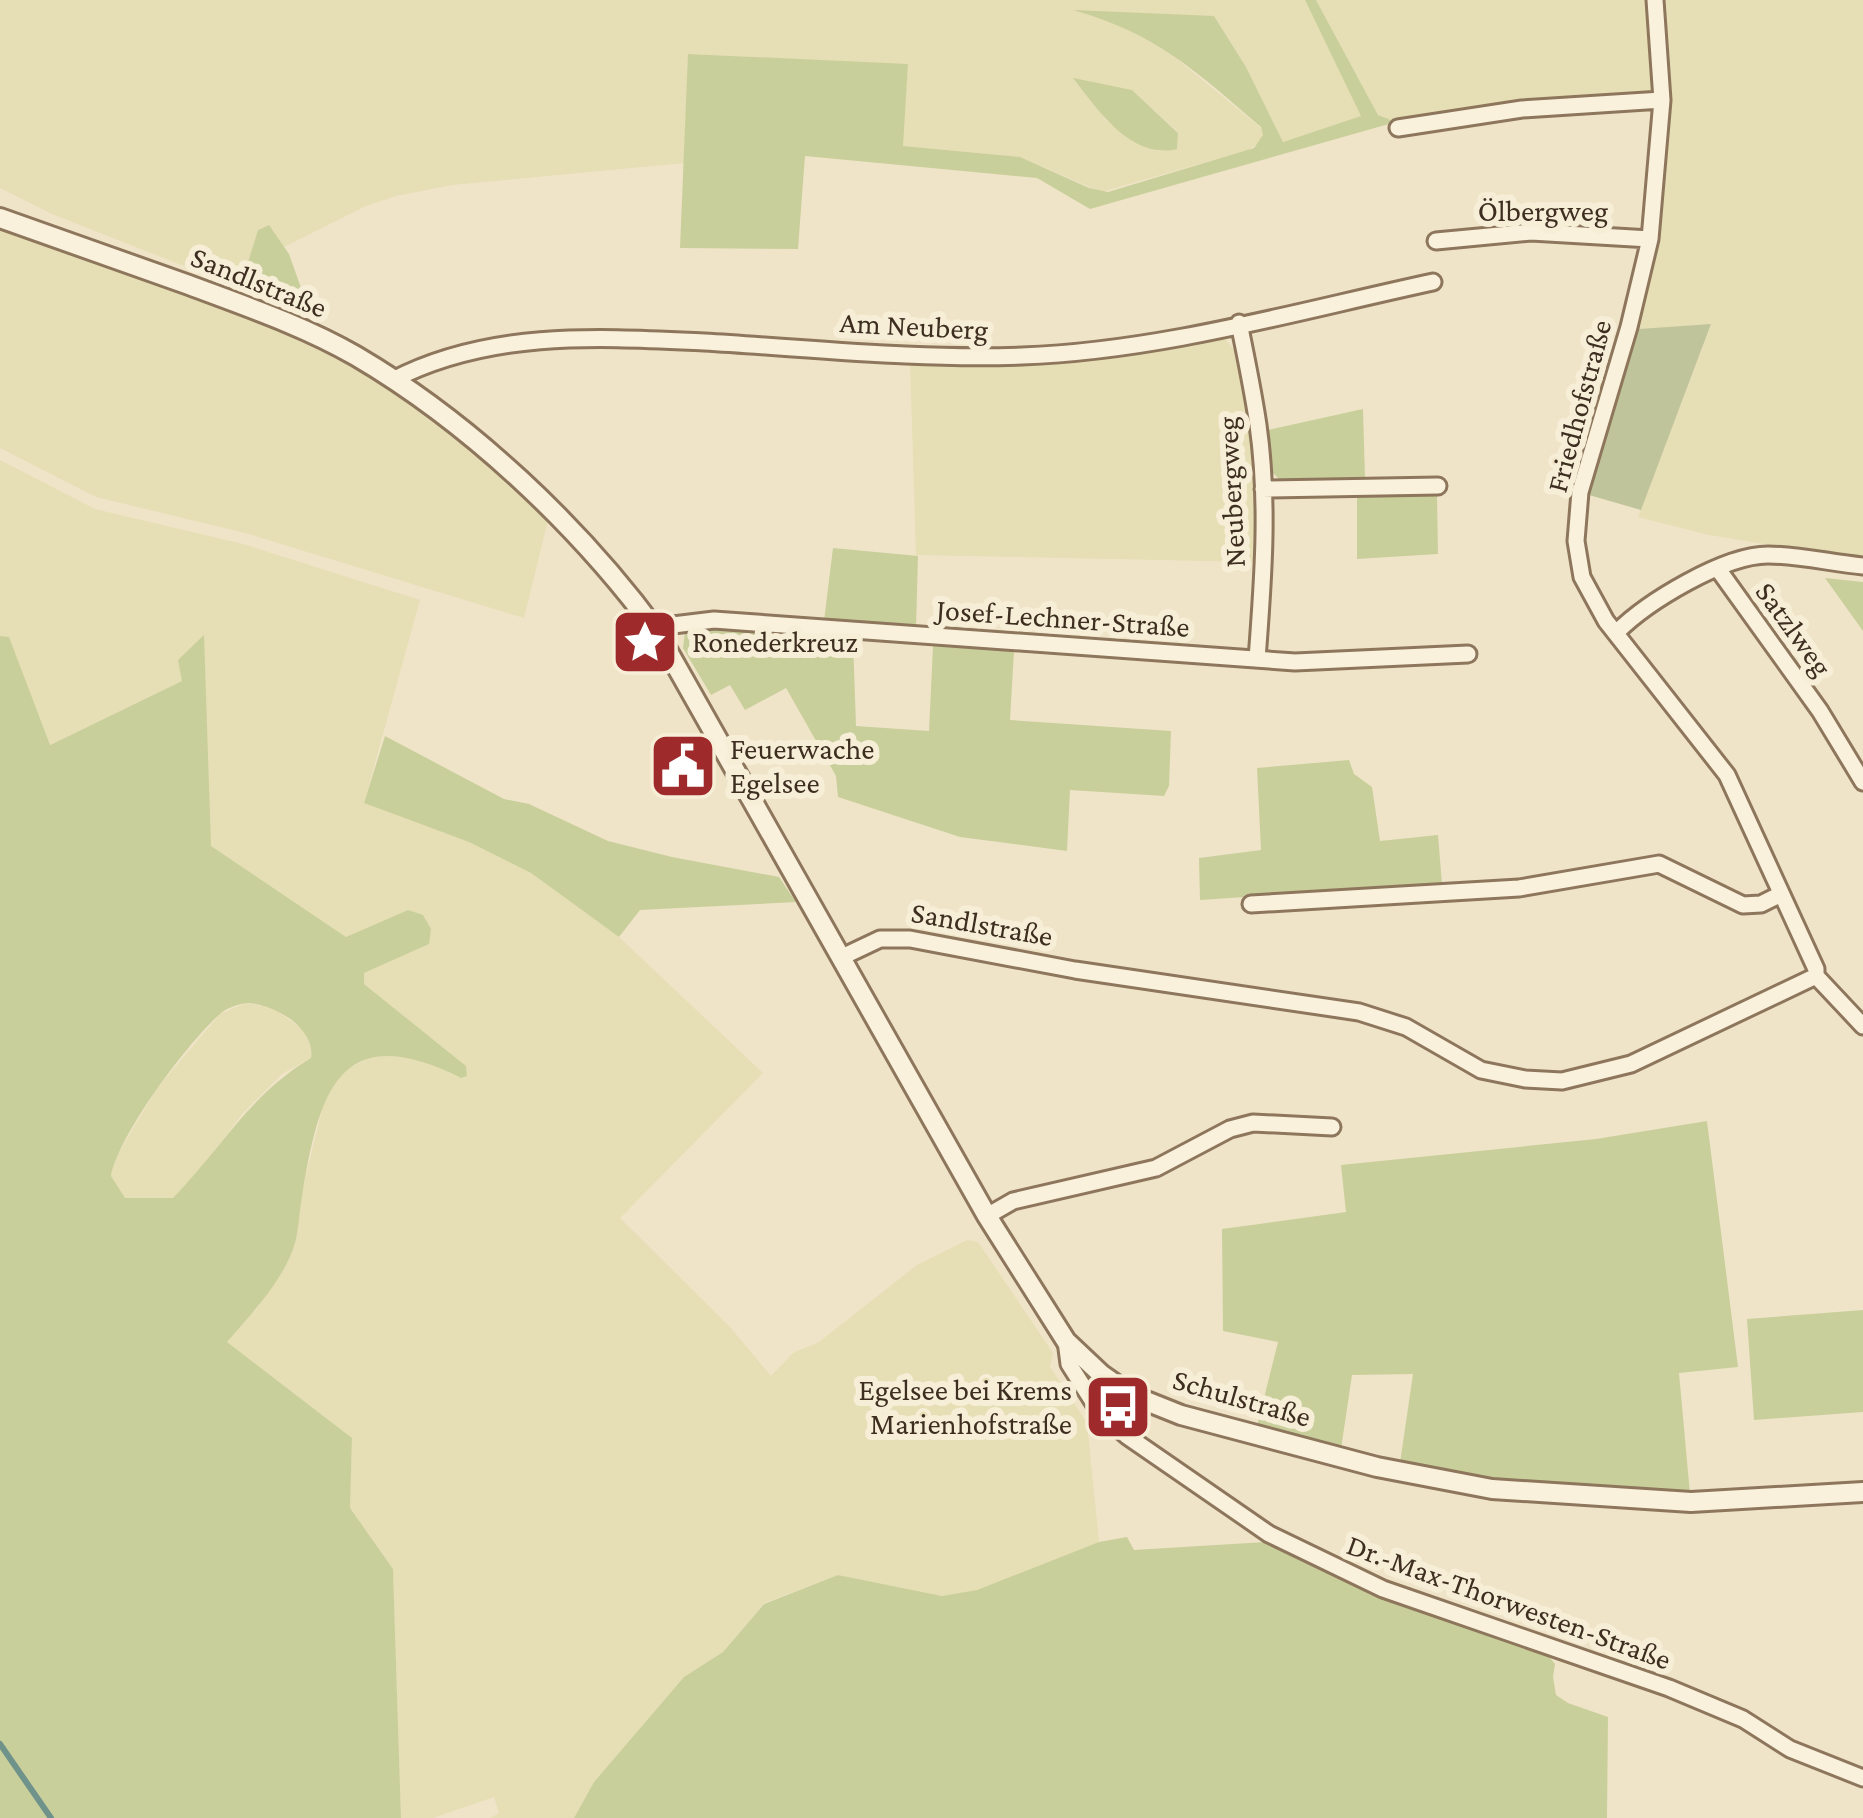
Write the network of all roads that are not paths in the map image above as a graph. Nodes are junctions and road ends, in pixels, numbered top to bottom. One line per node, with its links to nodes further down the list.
1 (1654, 0): 2 (street, Friedhofstraße)
2 (1662, 100): 3 (street); 5 (street, Friedhofstraße)
3 (1398, 128)
4 (0, 218): 9 (street, Sandlstraße)
5 (1650, 239): 6 (street, Ölbergweg); 15 (street, Friedhofstraße)
6 (1436, 241)
7 (1433, 282): 8 (street, Am Neuberg)
8 (1239, 323): 9 (street, Am Neuberg); 11 (street, Neubergweg)
9 (393, 380): 14 (street, Sandlstraße)
10 (1438, 486): 11 (street)
11 (1263, 489): 17 (street, Neubergweg)
12 (1863, 566): 13 (street, Satzlweg)
13 (1718, 569): 15 (street, Satzlweg); 18 (street, Satzlweg)
14 (657, 632): 17 (street, Josef-Lechner-Straße); 21 (street, Sandlstraße)
15 (1616, 632): 19 (street, Friedhofstraße)
16 (1468, 654): 17 (street, Josef-Lechner-Straße)
17 (1257, 659)
18 (1863, 782)
19 (1781, 894): 20 (street); 22 (street, Friedhofstraße)
20 (1251, 904)
21 (842, 957): 22 (street, Sandlstraße); 25 (street, Schulstraße)
22 (1816, 976): 23 (street)
23 (1863, 1026)
24 (1332, 1127): 25 (street)
25 (987, 1216): 26 (street, Schulstraße)
26 (1066, 1342): 27 (street, Schulstraße); 28 (street, Dr.-Max-Thorwesten-Straße)
27 (1863, 1492)
28 (1863, 1778)

